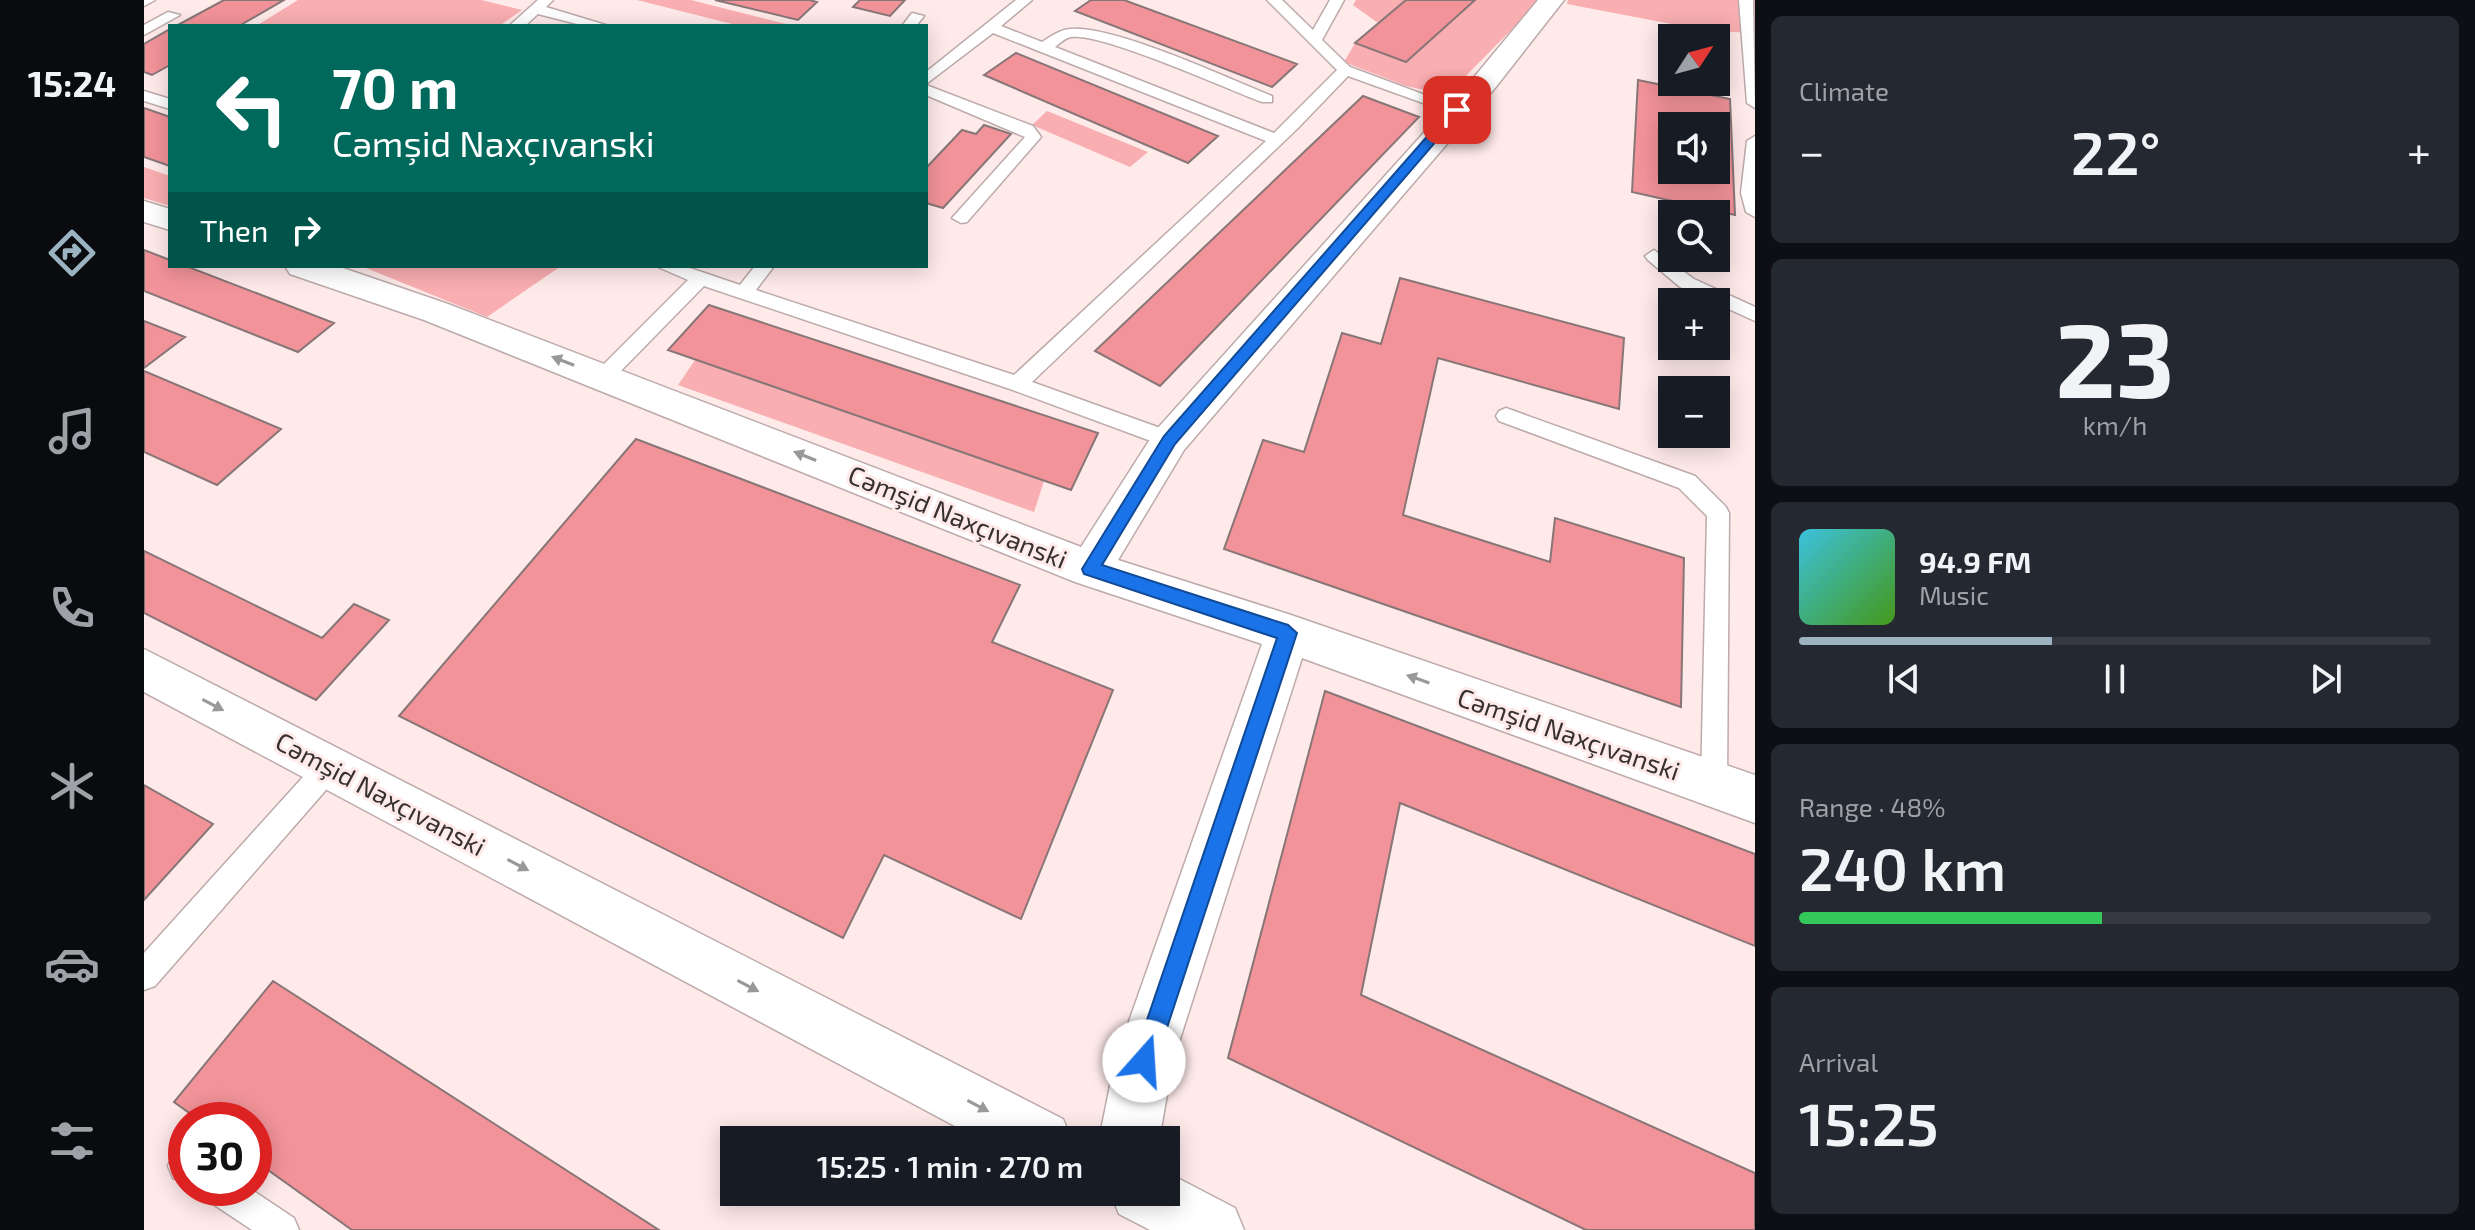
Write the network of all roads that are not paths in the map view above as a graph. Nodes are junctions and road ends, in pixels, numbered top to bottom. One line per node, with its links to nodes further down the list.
1 (1025, 0): 10 (lane)
2 (1274, 0): 12 (lane)
3 (1337, 0): 12 (lane)
4 (1551, 0): 23 (street)
5 (1746, 0): 22 (lane)
6 (541, 5): 8 (lane); 9 (lane)
7 (173, 15): 11 (lane)
8 (518, 24)
9 (596, 24)
10 (993, 28): 13 (lane); 15 (lane)
11 (144, 31)
12 (1315, 40): 16 (lane)
13 (1043, 48): 20 (lane); 24 (lane)
14 (928, 52): 15 (lane)
15 (949, 61): 17 (lane)
16 (1345, 70): 23 (lane); 24 (lane)
17 (928, 77)
18 (928, 91): 28 (lane)
19 (144, 96): 21 (lane)
20 (1267, 99)
21 (168, 103)
22 (1755, 103)
23 (1457, 110): 40 (street)
24 (1276, 139): 38 (lane)
25 (1755, 141): 27 (lane)
26 (144, 211): 29 (street)
27 (1755, 212)
28 (961, 218)
29 (168, 219)
30 (1654, 256): 36 (lane)
31 (308, 268): 37 (street, Cəmşid Naxçıvanski, one-way to 31)
32 (671, 268): 34 (lane)
33 (763, 268): 35 (lane)
34 (701, 278): 35 (lane); 37 (lane)
35 (744, 292): 38 (lane)
36 (1755, 315)
37 (604, 376): 41 (street, Cəmşid Naxçıvanski, one-way to 37)
38 (1017, 384): 40 (lane)
39 (1506, 416): 45 (lane)
40 (1170, 440): 41 (street)
41 (1090, 569): 42 (street, Cəmşid Naxçıvanski)
42 (1288, 633): 45 (street, Cəmşid Naxçıvanski, one-way to 42); 49 (street)
43 (144, 669): 44 (street, Cəmşid Naxçıvanski, one-way to 44)
44 (330, 766): 47 (lane); 48 (street, Cəmşid Naxçıvanski, one-way to 48)
45 (1714, 784): 46 (street, Cəmşid Naxçıvanski)
46 (1755, 799)
47 (144, 975)
48 (1015, 1126)
49 (1132, 1126)
50 (246, 1206): 53 (lane)
51 (1141, 1206): 54 (street)
52 (1167, 1206): 55 (street)
53 (282, 1230)
54 (1143, 1230)
55 (1213, 1230)

